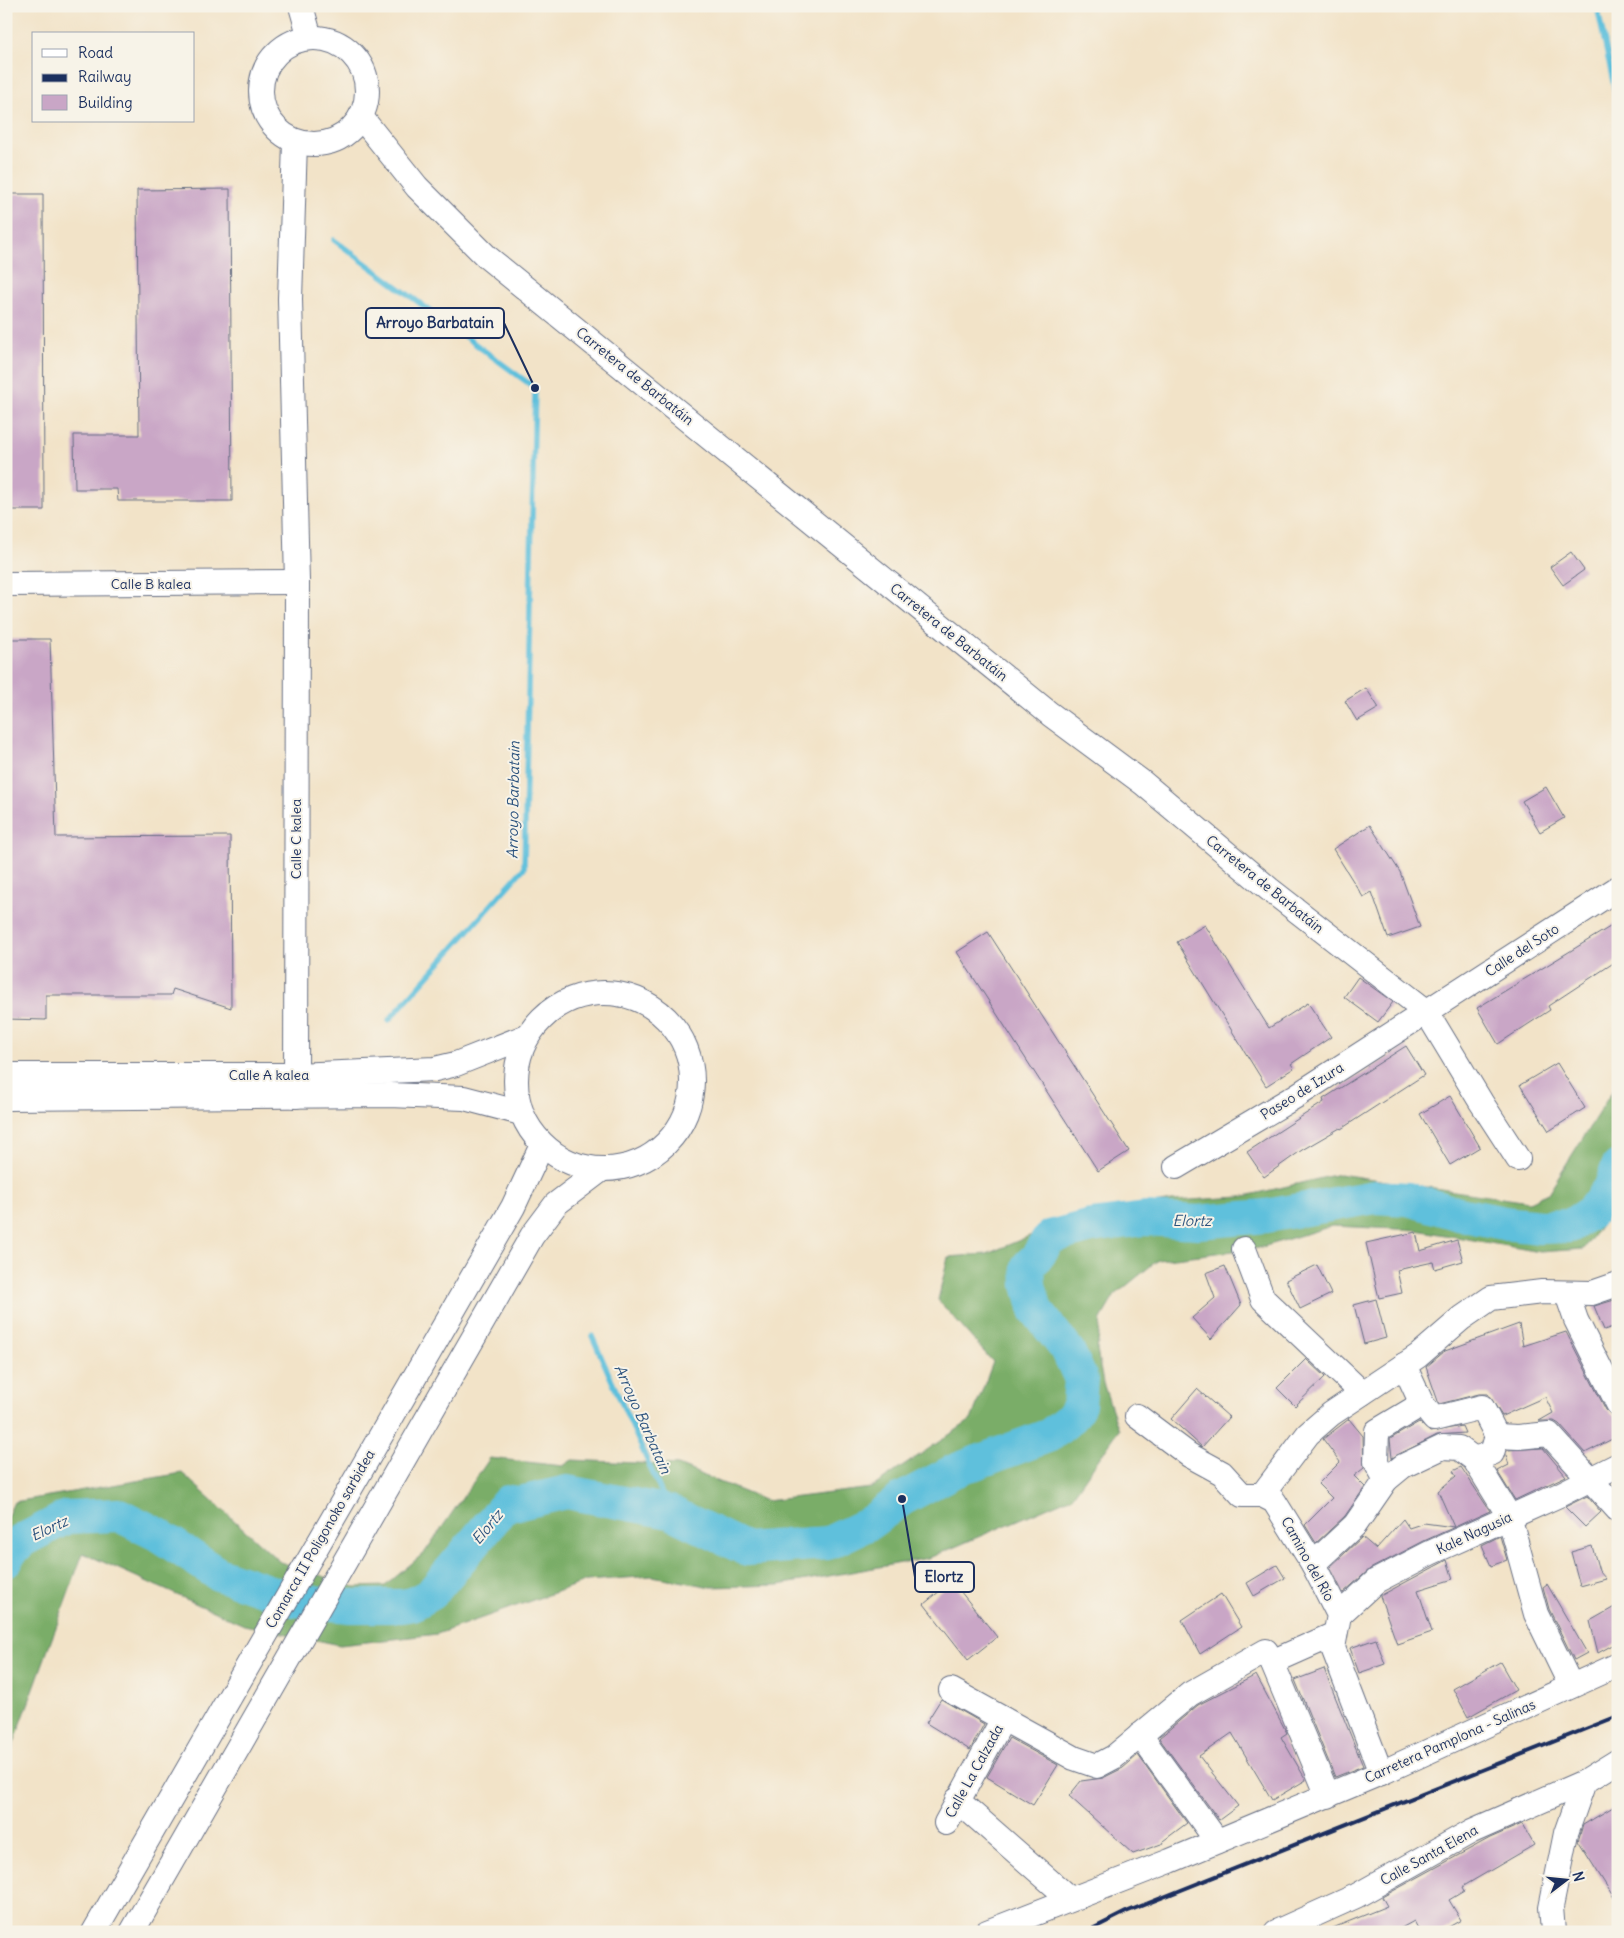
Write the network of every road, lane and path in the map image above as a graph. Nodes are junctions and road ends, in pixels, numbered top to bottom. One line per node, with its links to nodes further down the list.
1 (300, 6): 2 (street)
2 (310, 38): 3 (street); 4 (street)
3 (361, 117): 4 (street); 8 (street, Carretera de Barbatáin)
4 (294, 142): 5 (street, Calle C kalea)
5 (296, 582): 6 (street, Calle B kalea); 11 (street, Calle C kalea)
6 (6, 584)
7 (1618, 888): 8 (street, Calle del Soto)
8 (1426, 1011): 15 (street, Carretera de Barbatáin); 16 (street, Paseo de Izura)
9 (527, 1036): 11 (street, Calle A kalea); 13 (street); 17 (street)
10 (6, 1075): 11 (street, Calle A kalea)
11 (296, 1086): 12 (street, Calle A kalea); 13 (street, Calle A kalea)
12 (6, 1098)
13 (521, 1113): 14 (street)
14 (542, 1145): 17 (street); 50 (street, Comarca II Poligonoko sarbidea)
15 (1518, 1159)
16 (1176, 1167)
17 (601, 1170): 51 (street)
18 (1244, 1249): 22 (street)
19 (1618, 1284): 20 (street)
20 (1567, 1294): 21 (street); 24 (street)
21 (1404, 1365): 22 (street); 23 (street)
22 (1362, 1393): 31 (street)
23 (1422, 1404): 26 (street); 29 (street)
24 (1618, 1404)
25 (1138, 1416): 31 (street, Camino del Río)
26 (1497, 1436): 27 (street); 30 (street)
27 (1474, 1459): 29 (street); 33 (street)
28 (1618, 1465): 30 (street, Kale Nagusia)
29 (1386, 1480): 34 (street)
30 (1588, 1480): 32 (street); 33 (street, Kale Nagusia)
31 (1262, 1496): 34 (street, Camino del Río)
32 (1618, 1510)
33 (1509, 1516): 35 (street, Kale Nagusia); 38 (street)
34 (1313, 1564): 35 (street, Camino del Río)
35 (1337, 1624): 36 (street, Kale Nagusia); 43 (street, Camino del Río)
36 (1272, 1662): 41 (street); 45 (street)
37 (1618, 1665): 38 (street, Carretera Pamplona - Salinas)
38 (1571, 1686): 43 (street, Carretera Pamplona - Salinas)
39 (951, 1690): 40 (street, Calle La Calzada)
40 (1003, 1719): 41 (street, Calle La Calzada); 46 (street, Calle La Calzada)
41 (1140, 1735): 48 (street)
42 (1618, 1761): 44 (street, Calle Santa Elena)
43 (1382, 1773): 45 (street, Carretera Pamplona - Salinas)
44 (1584, 1782): 53 (street, Calle Santa Elena); 54 (street)
45 (1328, 1796): 48 (street, Carretera Pamplona - Salinas)
46 (957, 1800): 47 (street, Calle La Calzada); 49 (street)
47 (946, 1823)
48 (1217, 1841): 49 (street, Carretera Pamplona - Salinas)
49 (1070, 1899): 52 (street, Carretera Pamplona - Salinas)
50 (94, 1932)
51 (132, 1932)
52 (987, 1932)
53 (1276, 1932)
54 (1553, 1932)

